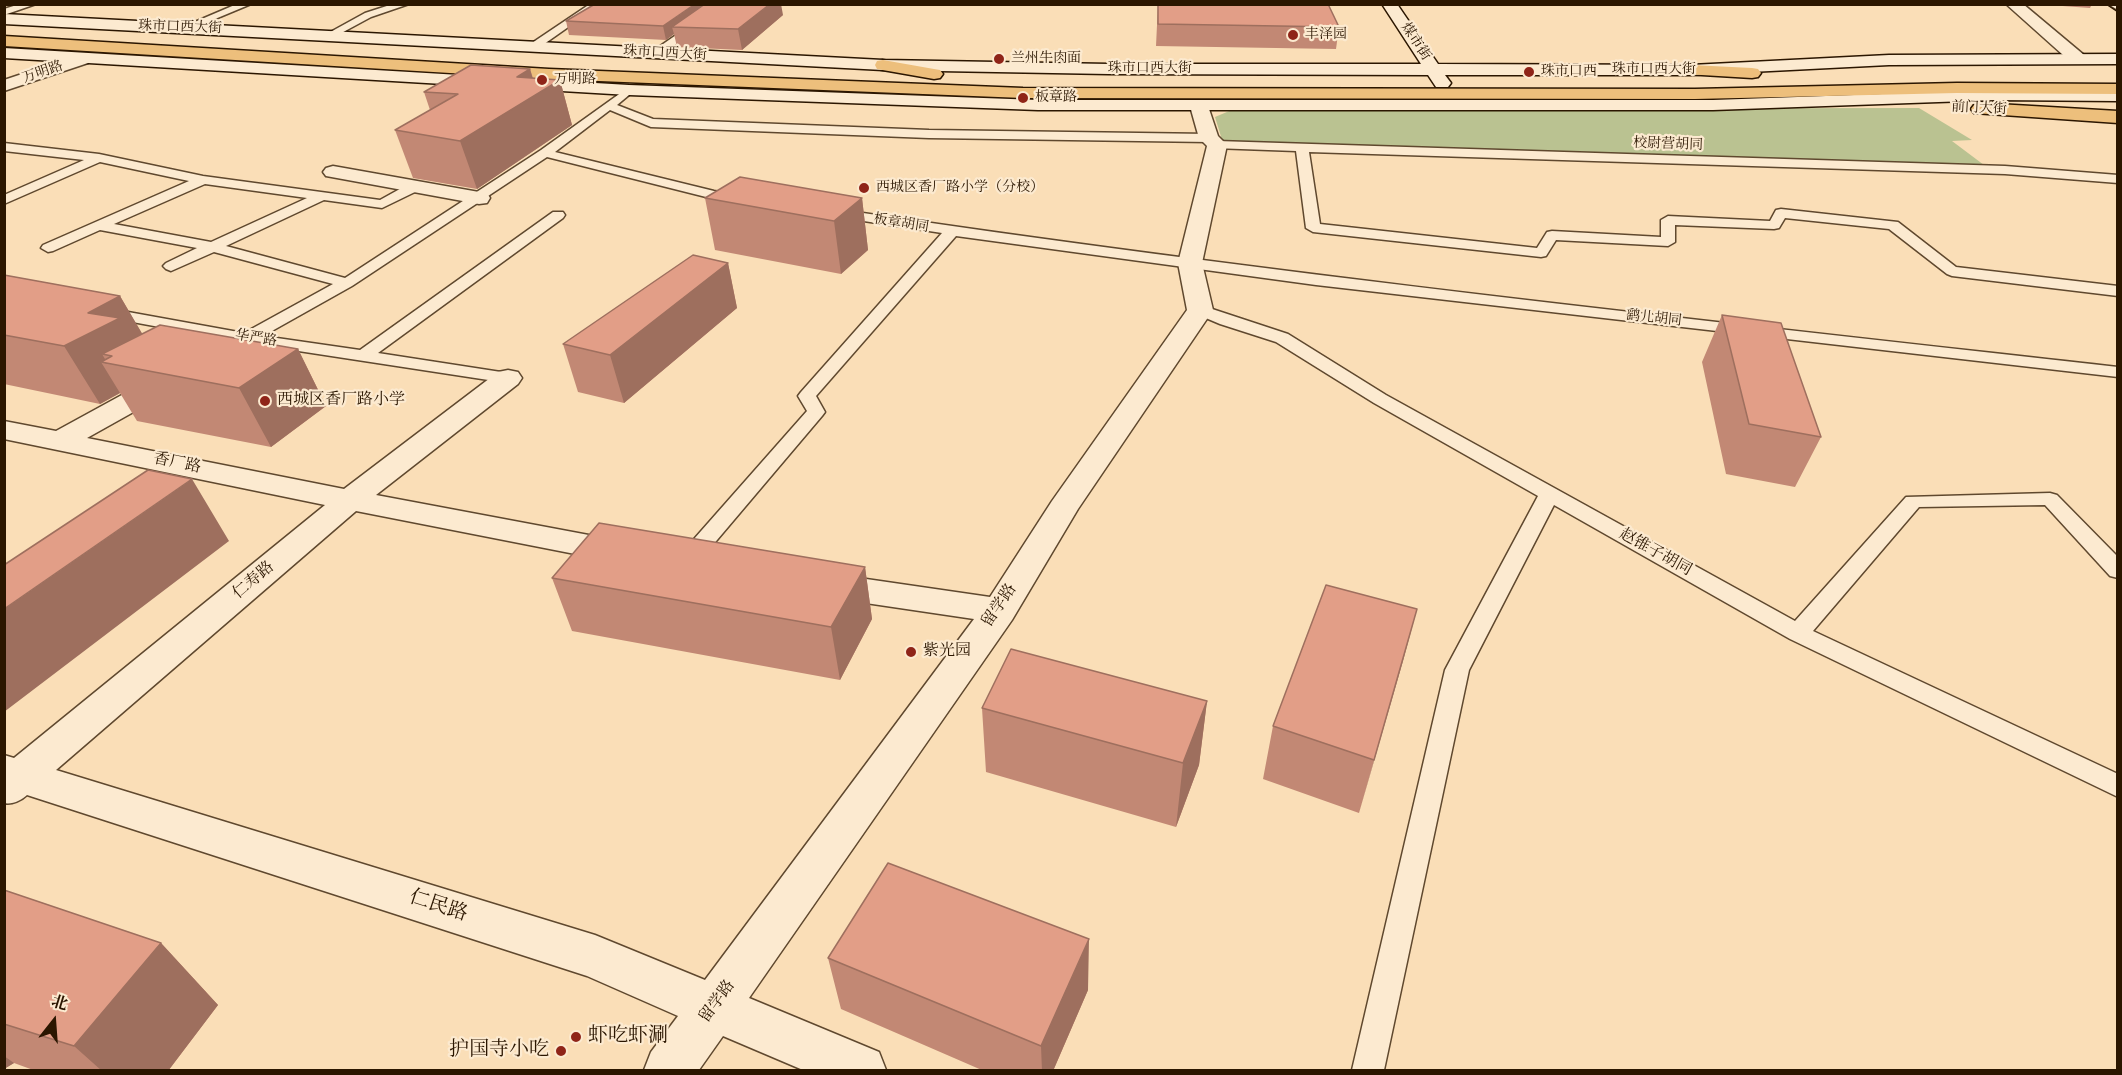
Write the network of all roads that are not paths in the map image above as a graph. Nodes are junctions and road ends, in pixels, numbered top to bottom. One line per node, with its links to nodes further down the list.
1 (32, 4): 8 (lane)
2 (247, 4): 11 (lane)
3 (405, 4): 12 (lane)
4 (597, 4): 14 (lane)
5 (728, 4): 17 (lane)
6 (1389, 4): 26 (street, 煤市街)
7 (2013, 4): 18 (street)
8 (4, 12)
9 (4, 19): 11 (street, 珠市口西大街)
10 (4, 27): 24 (main road, 珠市口西大街)
11 (188, 27): 12 (street, 珠市口西大街)
12 (330, 35): 14 (street, 珠市口西大街)
13 (4, 41): 15 (main road, 珠市口西大街)
14 (533, 47): 17 (street, 珠市口西大街)
15 (85, 52): 16 (street, 珠市口西大街); 25 (street, 万明路); 26 (main road, 珠市口西大街); 28 (street, 珠市口西大街)
16 (4, 53)
17 (657, 53): 20 (street, 珠市口西大街)
18 (2078, 59): 19 (street, 珠市口西大街); 21 (street, 珠市口西大街)
19 (2118, 59)
20 (883, 65): 24 (main road); 26 (street, 珠市口西大街)
21 (1691, 70): 23 (main road); 26 (street, 珠市口西大街)
22 (2118, 74): 23 (main road, 珠市口西大街)
23 (1829, 76): 26 (main road, 珠市口西大街)
24 (951, 78): 26 (main road, 珠市口西大街)
25 (4, 87)
26 (1446, 87): 30 (main road, 珠市口西大街); 32 (street, 珠市口西大街); 33 (street, 珠市口西大街)
27 (1957, 88): 29 (main road, 珠市口西大街); 30 (main road, 珠市口西大街); 32 (main road)
28 (629, 90): 33 (street, 珠市口西大街); 34 (lane)
29 (2118, 90)
30 (1695, 94): 32 (main road)
31 (2118, 96): 32 (street, 珠市口西大街)
32 (1840, 102): 35 (main road, 前门大街)
33 (1198, 105): 36 (street)
34 (610, 106): 36 (lane, 校尉营胡同); 39 (lane)
35 (2118, 117)
36 (1213, 142): 38 (lane, 校尉营胡同); 55 (street)
37 (4, 147): 40 (lane)
38 (1302, 148): 42 (lane, 校尉营胡同); 58 (lane)
39 (545, 153): 46 (lane); 48 (lane)
40 (99, 158): 43 (lane); 47 (lane)
41 (333, 172): 44 (street)
42 (2118, 179)
43 (203, 180): 45 (lane); 51 (lane)
44 (412, 188): 45 (lane); 46 (street)
45 (325, 195): 53 (lane)
46 (479, 198): 57 (lane)
47 (4, 200)
48 (759, 202)
49 (827, 212): 52 (lane, 板章胡同)
50 (558, 215): 62 (lane)
51 (99, 226): 53 (lane); 54 (lane)
52 (951, 231): 55 (lane, 板章胡同); 69 (lane)
53 (213, 247): 56 (lane); 57 (lane)
54 (48, 248)
55 (1190, 263): 60 (street); 63 (lane, 鹞儿胡同)
56 (171, 266)
57 (347, 284): 61 (lane)
58 (2118, 291)
59 (85, 309): 61 (lane, 华严路)
60 (1200, 310): 67 (lane, 赵锥子胡同); 73 (street, 留学路)
61 (246, 338): 62 (lane, 华严路); 66 (street)
62 (363, 356): 64 (lane, 华严路)
63 (2118, 372)
64 (508, 378): 68 (street, 仁寿路)
65 (4, 430): 66 (street, 香厂路)
66 (62, 440): 68 (street, 香厂路)
67 (1549, 495): 74 (lane, 赵锥子胡同); 80 (lane)
68 (350, 500): 69 (street, 香厂路); 75 (street, 仁寿路)
69 (684, 564): 70 (street, 香厂路)
70 (719, 569)
71 (2118, 571): 74 (lane)
72 (800, 581): 73 (street)
73 (999, 611): 77 (street, 留学路)
74 (1798, 633): 76 (lane, 赵锥子胡同)
75 (10, 779): 77 (street, 仁民路)
76 (2118, 786)
77 (713, 1008): 78 (street, 留学路); 79 (street, 仁民路)
78 (669, 1071)
79 (861, 1071)
80 (1368, 1071)

